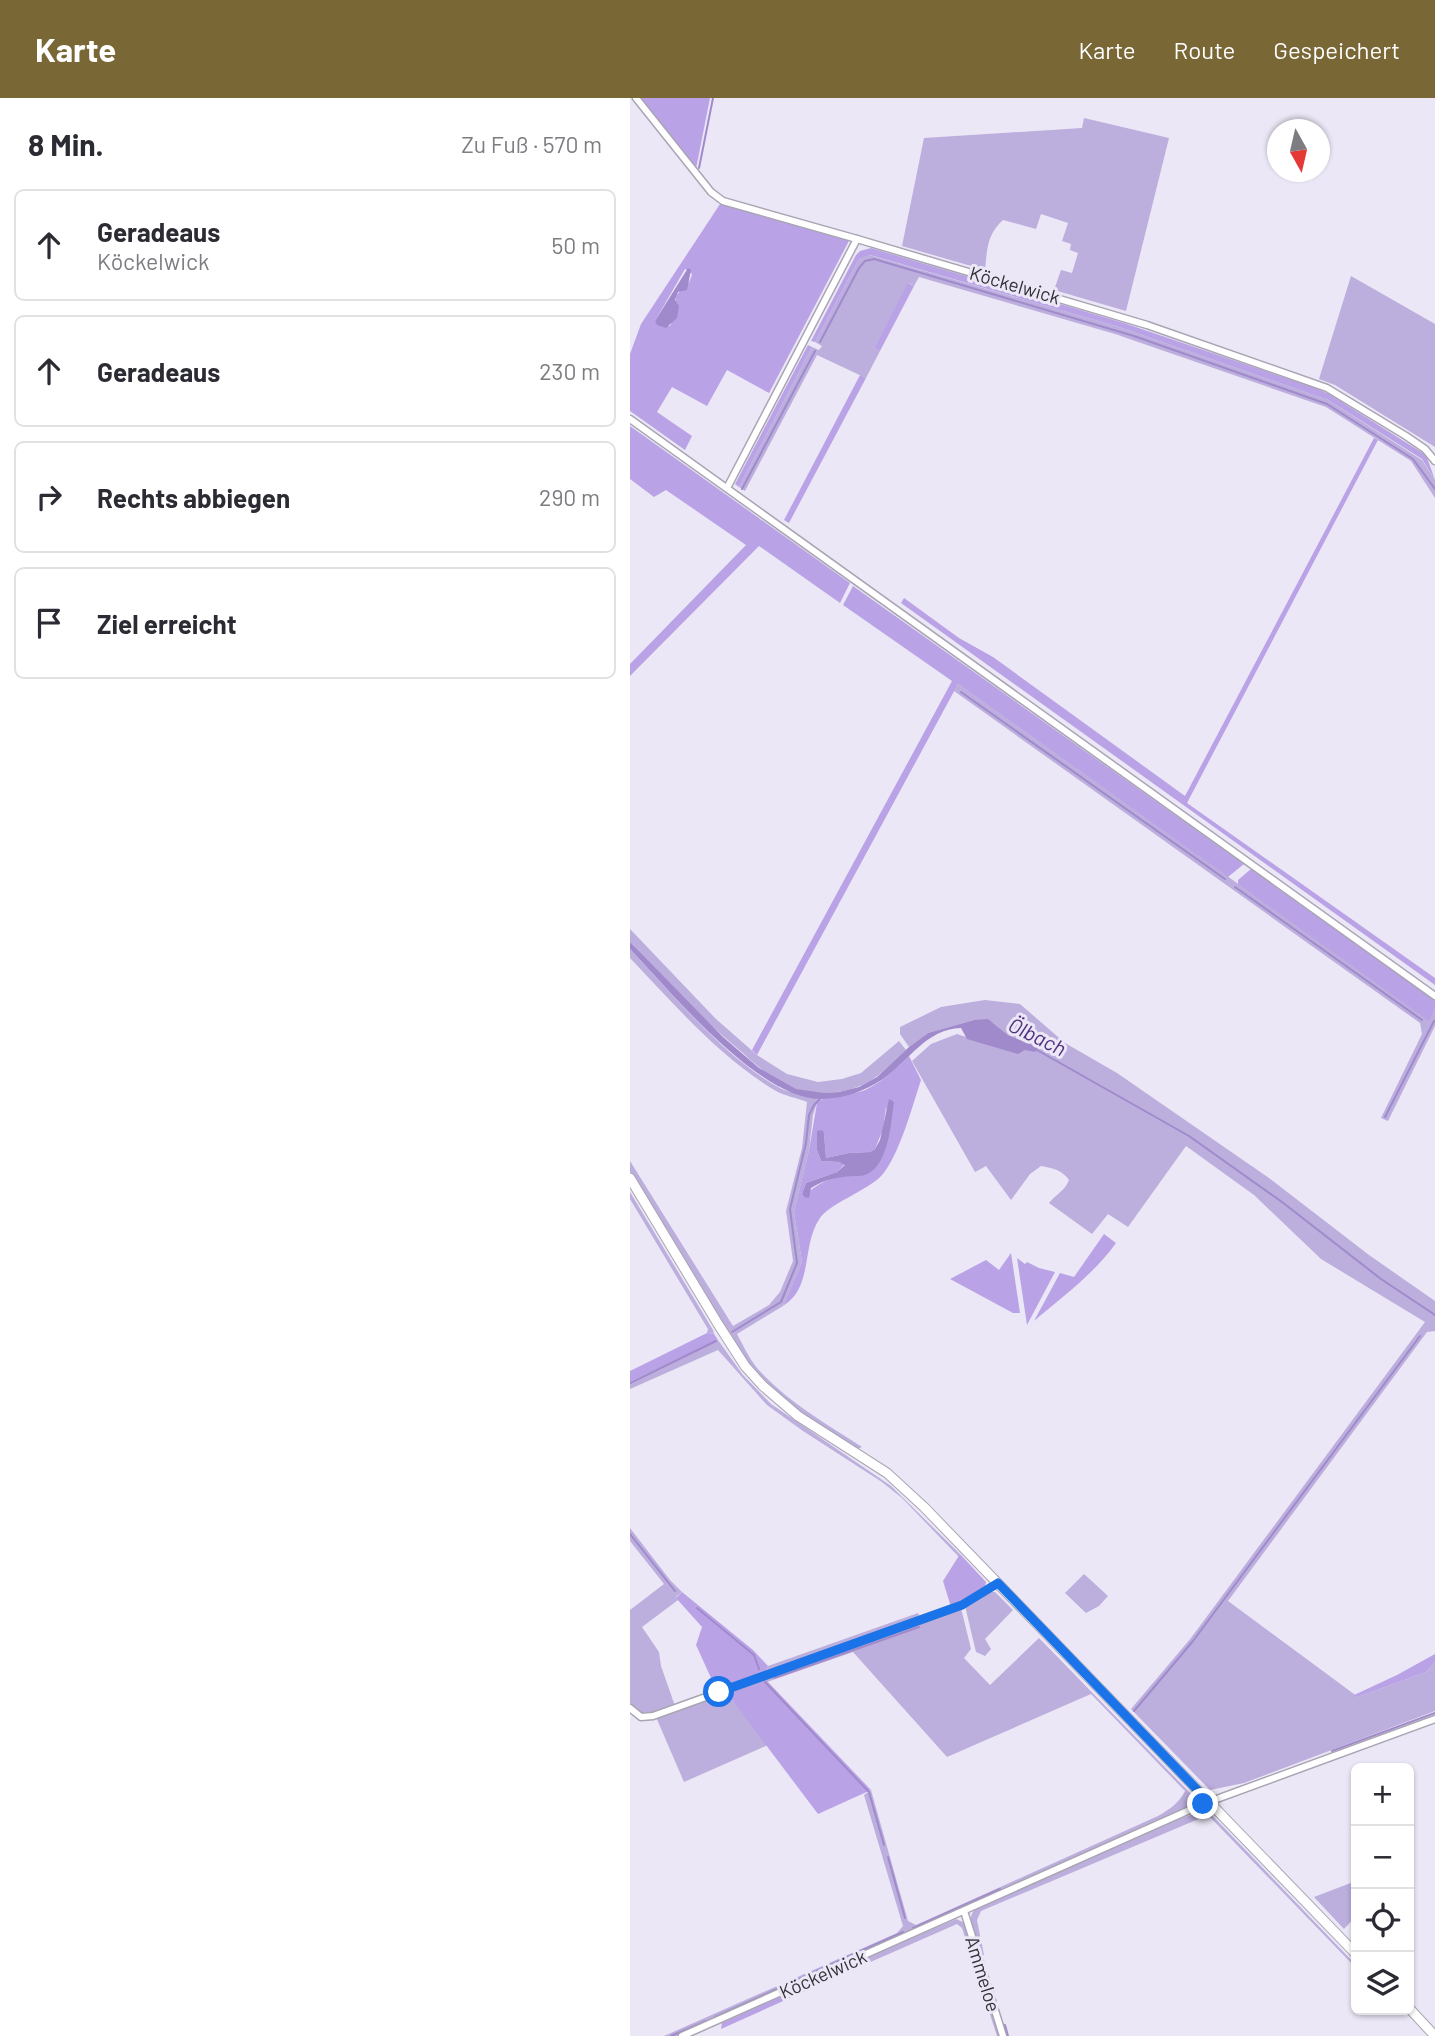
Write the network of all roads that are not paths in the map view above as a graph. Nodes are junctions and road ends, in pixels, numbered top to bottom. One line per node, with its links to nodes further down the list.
1 (636, 98): 2 (street, Köckelwick)
2 (857, 239): 4 (street, Köckelwick); 5 (street)
3 (630, 419): 5 (street)
4 (1435, 461)
5 (727, 488): 6 (street)
6 (1435, 996)
7 (630, 1178): 8 (main road)
8 (998, 1583): 9 (street); 11 (main road)
9 (630, 1708)
10 (1435, 1719): 11 (street, Köckelwick)
11 (1209, 1802): 12 (street, Köckelwick); 13 (main road)
12 (964, 1911): 15 (street, Köckelwick); 16 (street, Ammeloe)
13 (1354, 1952)
14 (1414, 2013): 17 (main road)
15 (682, 2036)
16 (1003, 2036)
17 (1435, 2036)

